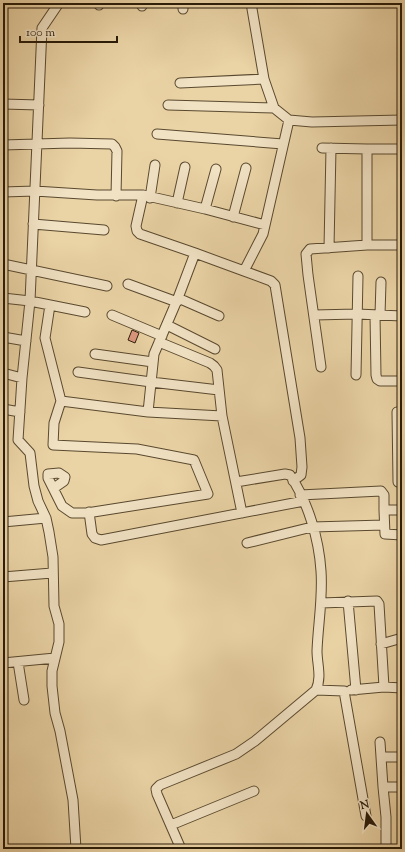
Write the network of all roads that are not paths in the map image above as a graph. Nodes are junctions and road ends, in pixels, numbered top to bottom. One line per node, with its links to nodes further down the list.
1 (59, 3): 6 (street)
2 (251, 3): 3 (street)
3 (264, 79): 4 (street); 8 (street)
4 (180, 83)
5 (3, 104): 6 (street)
6 (39, 105): 12 (street)
7 (168, 105): 8 (street)
8 (274, 108): 9 (street)
9 (288, 120): 10 (street); 13 (street)
10 (402, 120)
11 (157, 134): 13 (street)
12 (38, 144): 14 (street); 21 (street); 23 (street)
13 (283, 144): 29 (street)
14 (3, 145)
15 (402, 148): 16 (street)
16 (367, 149): 31 (street); 33 (street)
17 (155, 165): 24 (street)
18 (185, 167): 25 (street)
19 (246, 168): 27 (street)
20 (216, 169): 26 (street)
21 (36, 191): 22 (street); 23 (street); 28 (street)
22 (3, 192)
23 (116, 196): 24 (street)
24 (147, 196): 25 (street); 34 (street)
25 (177, 203): 26 (street)
26 (205, 209): 27 (street)
27 (233, 217): 29 (street)
28 (33, 224): 30 (street); 36 (street)
29 (265, 225): 37 (street)
30 (104, 230)
31 (367, 245): 32 (street); 33 (street)
32 (402, 246)
33 (329, 248): 49 (street)
34 (195, 253): 37 (street); 43 (street)
35 (3, 264): 36 (street)
36 (31, 270): 41 (street); 44 (street)
37 (244, 271): 75 (street)
38 (358, 276): 47 (street)
39 (381, 282): 50 (street)
40 (128, 284): 43 (street)
41 (107, 286)
42 (3, 298): 44 (street)
43 (178, 300): 51 (street); 53 (street)
44 (30, 301): 45 (street); 56 (street)
45 (50, 305): 46 (street); 68 (street)
46 (85, 312)
47 (357, 314): 49 (street); 50 (street); 63 (street)
48 (112, 315): 55 (street)
49 (314, 315): 60 (street)
50 (377, 315): 52 (street); 65 (street)
51 (219, 316)
52 (402, 316)
53 (167, 325): 55 (street); 57 (street)
54 (3, 337): 56 (street)
55 (161, 339): 59 (street); 67 (street)
56 (26, 341): 64 (street)
57 (215, 349)
58 (96, 354): 59 (street)
59 (153, 362): 66 (street)
60 (321, 368)
61 (78, 372): 66 (street)
62 (3, 373): 64 (street)
63 (356, 376)
64 (22, 378): 70 (street)
65 (402, 381)
66 (151, 382): 67 (street); 71 (street)
67 (219, 390): 73 (street)
68 (61, 401): 71 (street); 82 (street)
69 (3, 409): 70 (street)
70 (20, 412): 84 (street)
71 (148, 412): 73 (street)
72 (397, 412): 74 (street)
73 (222, 416): 76 (street)
74 (400, 431): 77 (street)
75 (293, 481): 76 (street); 79 (street)
76 (236, 482): 83 (street)
77 (398, 482)
78 (54, 488): 82 (street)
79 (302, 498): 80 (street); 83 (street); 87 (street)
80 (384, 510): 81 (street); 86 (street)
81 (402, 510)
82 (89, 512): 83 (street)
83 (242, 513)
84 (46, 518): 85 (street); 90 (street)
85 (3, 522)
86 (384, 525): 87 (street); 88 (street)
87 (312, 527): 89 (street); 93 (street)
88 (402, 535)
89 (247, 543)
90 (52, 573): 91 (street); 96 (street)
91 (3, 577)
92 (348, 601): 93 (street); 95 (street); 102 (street)
93 (321, 602): 101 (street)
94 (402, 638): 95 (street)
95 (381, 644): 99 (street)
96 (55, 658): 97 (street); 113 (street)
97 (18, 662): 98 (street); 104 (street)
98 (3, 663)
99 (384, 687): 100 (street); 102 (street)
100 (402, 688)
101 (316, 690): 103 (street); 112 (street)
102 (356, 690): 103 (street)
103 (344, 691): 111 (street)
104 (24, 700)
105 (380, 742): 106 (street)
106 (381, 757): 107 (street); 108 (street)
107 (402, 757)
108 (383, 787): 109 (street); 115 (street)
109 (402, 787)
110 (254, 791): 112 (street)
111 (366, 816)
112 (170, 825): 114 (street)
113 (76, 849)
114 (181, 849)
115 (386, 849)

